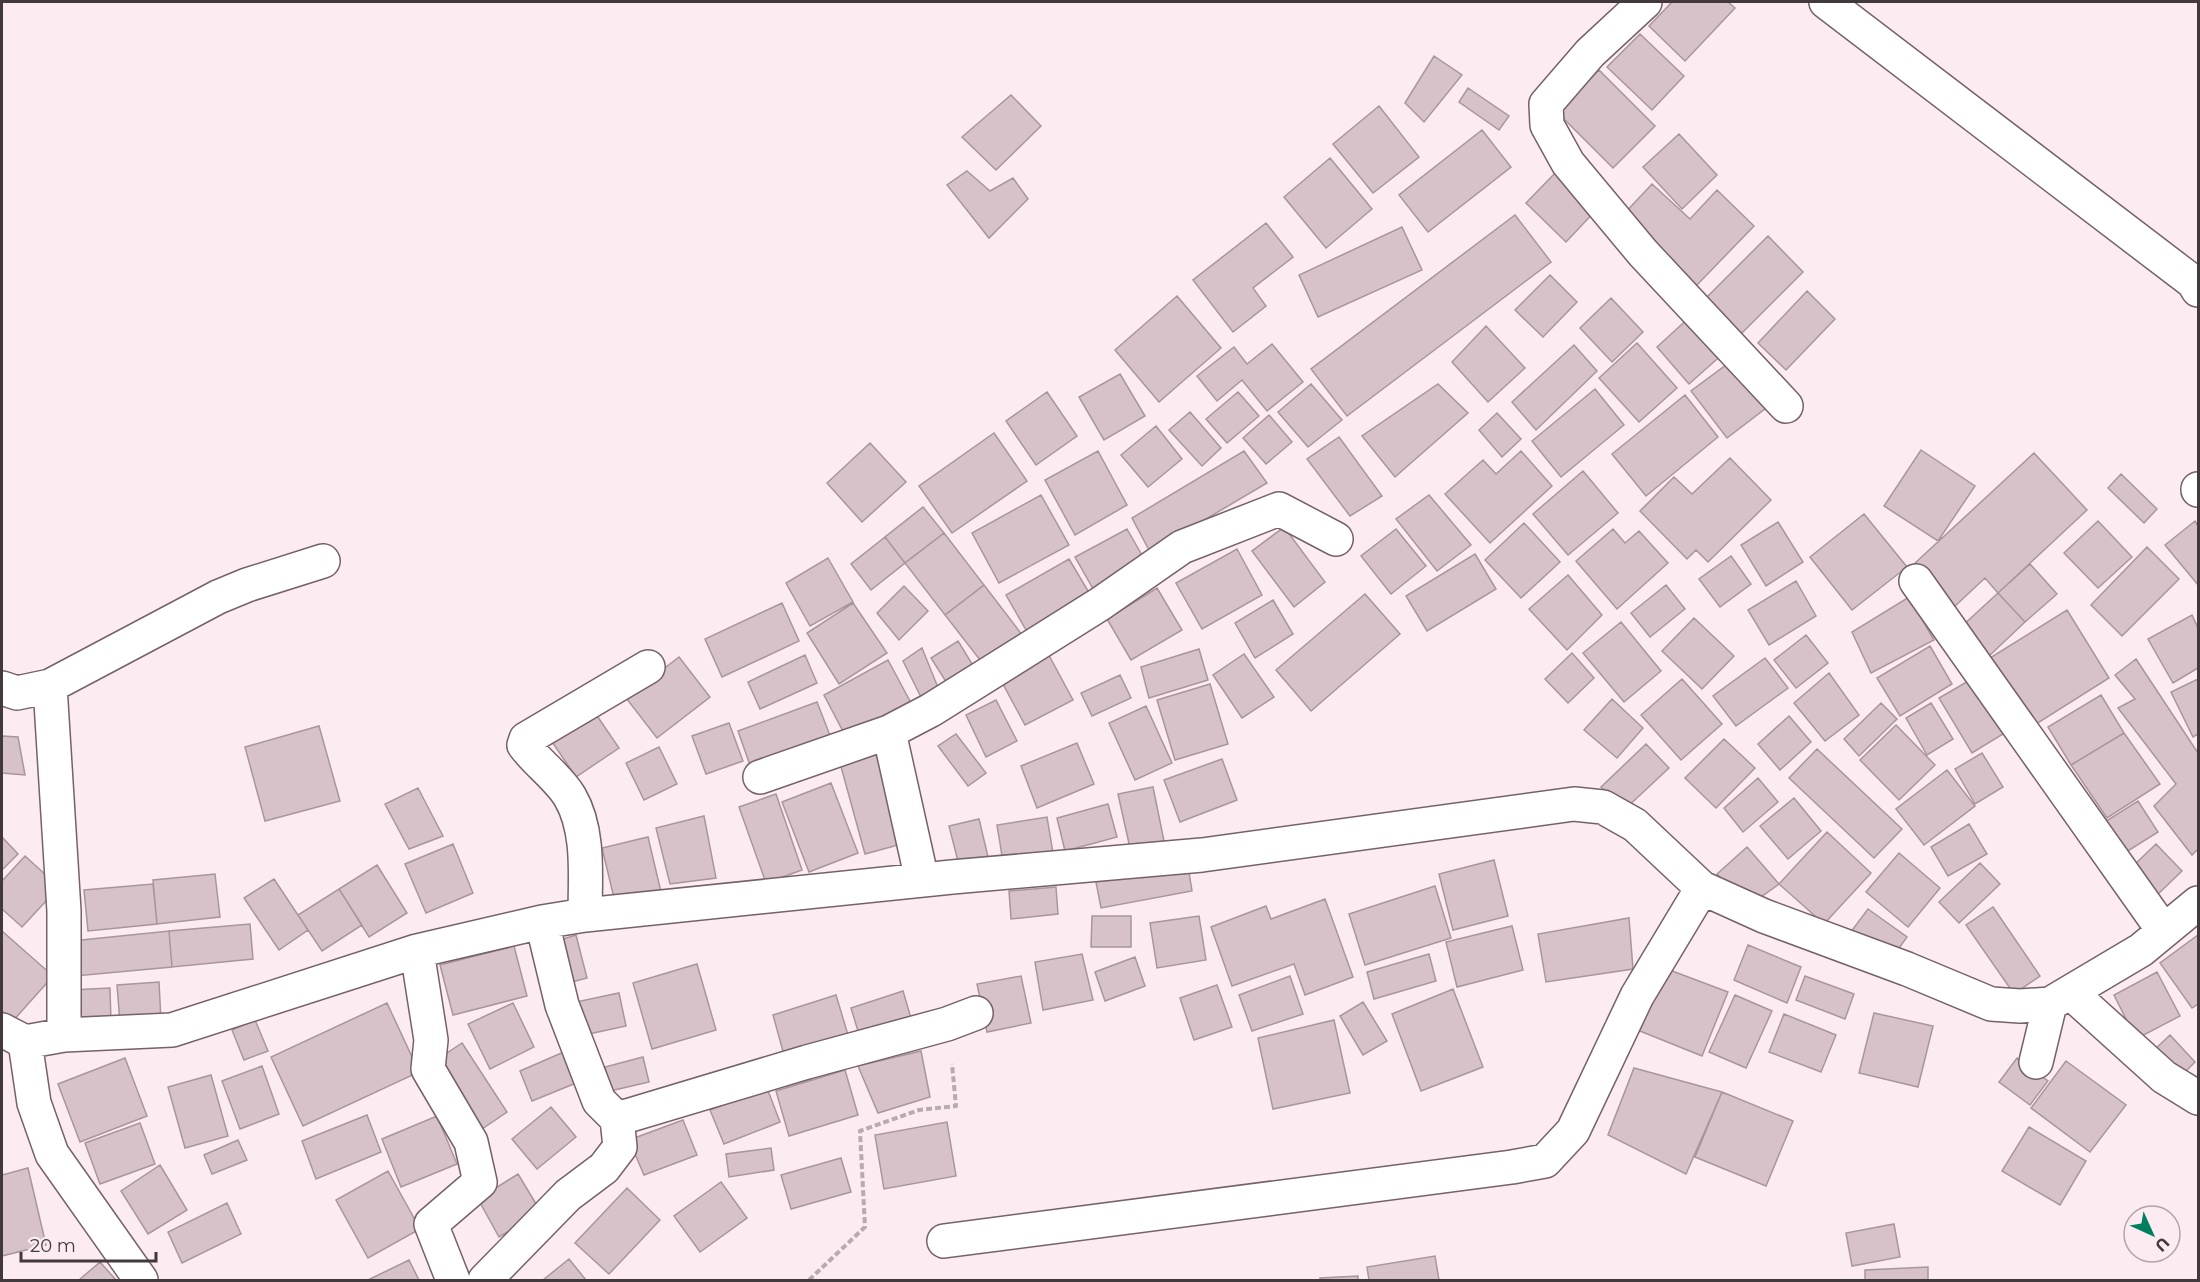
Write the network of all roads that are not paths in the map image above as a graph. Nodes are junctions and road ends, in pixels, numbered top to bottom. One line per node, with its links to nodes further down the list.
1 (1645, 2): 4 (street)
2 (1826, 2): 3 (street)
3 (2199, 290)
4 (1786, 406)
5 (1336, 539): 11 (street)
6 (323, 561): 9 (street)
7 (1916, 581): 18 (street)
8 (648, 667): 16 (street)
9 (50, 686): 10 (street); 22 (street)
10 (2, 688)
11 (889, 732): 12 (street); 13 (street)
12 (760, 777)
13 (922, 880): 14 (street); 16 (street)
14 (1702, 888): 20 (street); 27 (street)
15 (2199, 903): 18 (street)
16 (585, 915): 17 (street)
17 (542, 922): 19 (street); 26 (street)
18 (2163, 930): 20 (street)
19 (417, 951): 22 (street); 29 (street)
20 (2060, 998): 24 (street); 25 (street)
21 (962, 1019): 26 (street)
22 (64, 1035): 23 (street)
23 (13, 1036): 28 (street)
24 (2036, 1062)
25 (2199, 1098)
26 (617, 1119): 30 (street)
27 (944, 1241)
28 (141, 1281)
29 (453, 1281)
30 (485, 1281)

